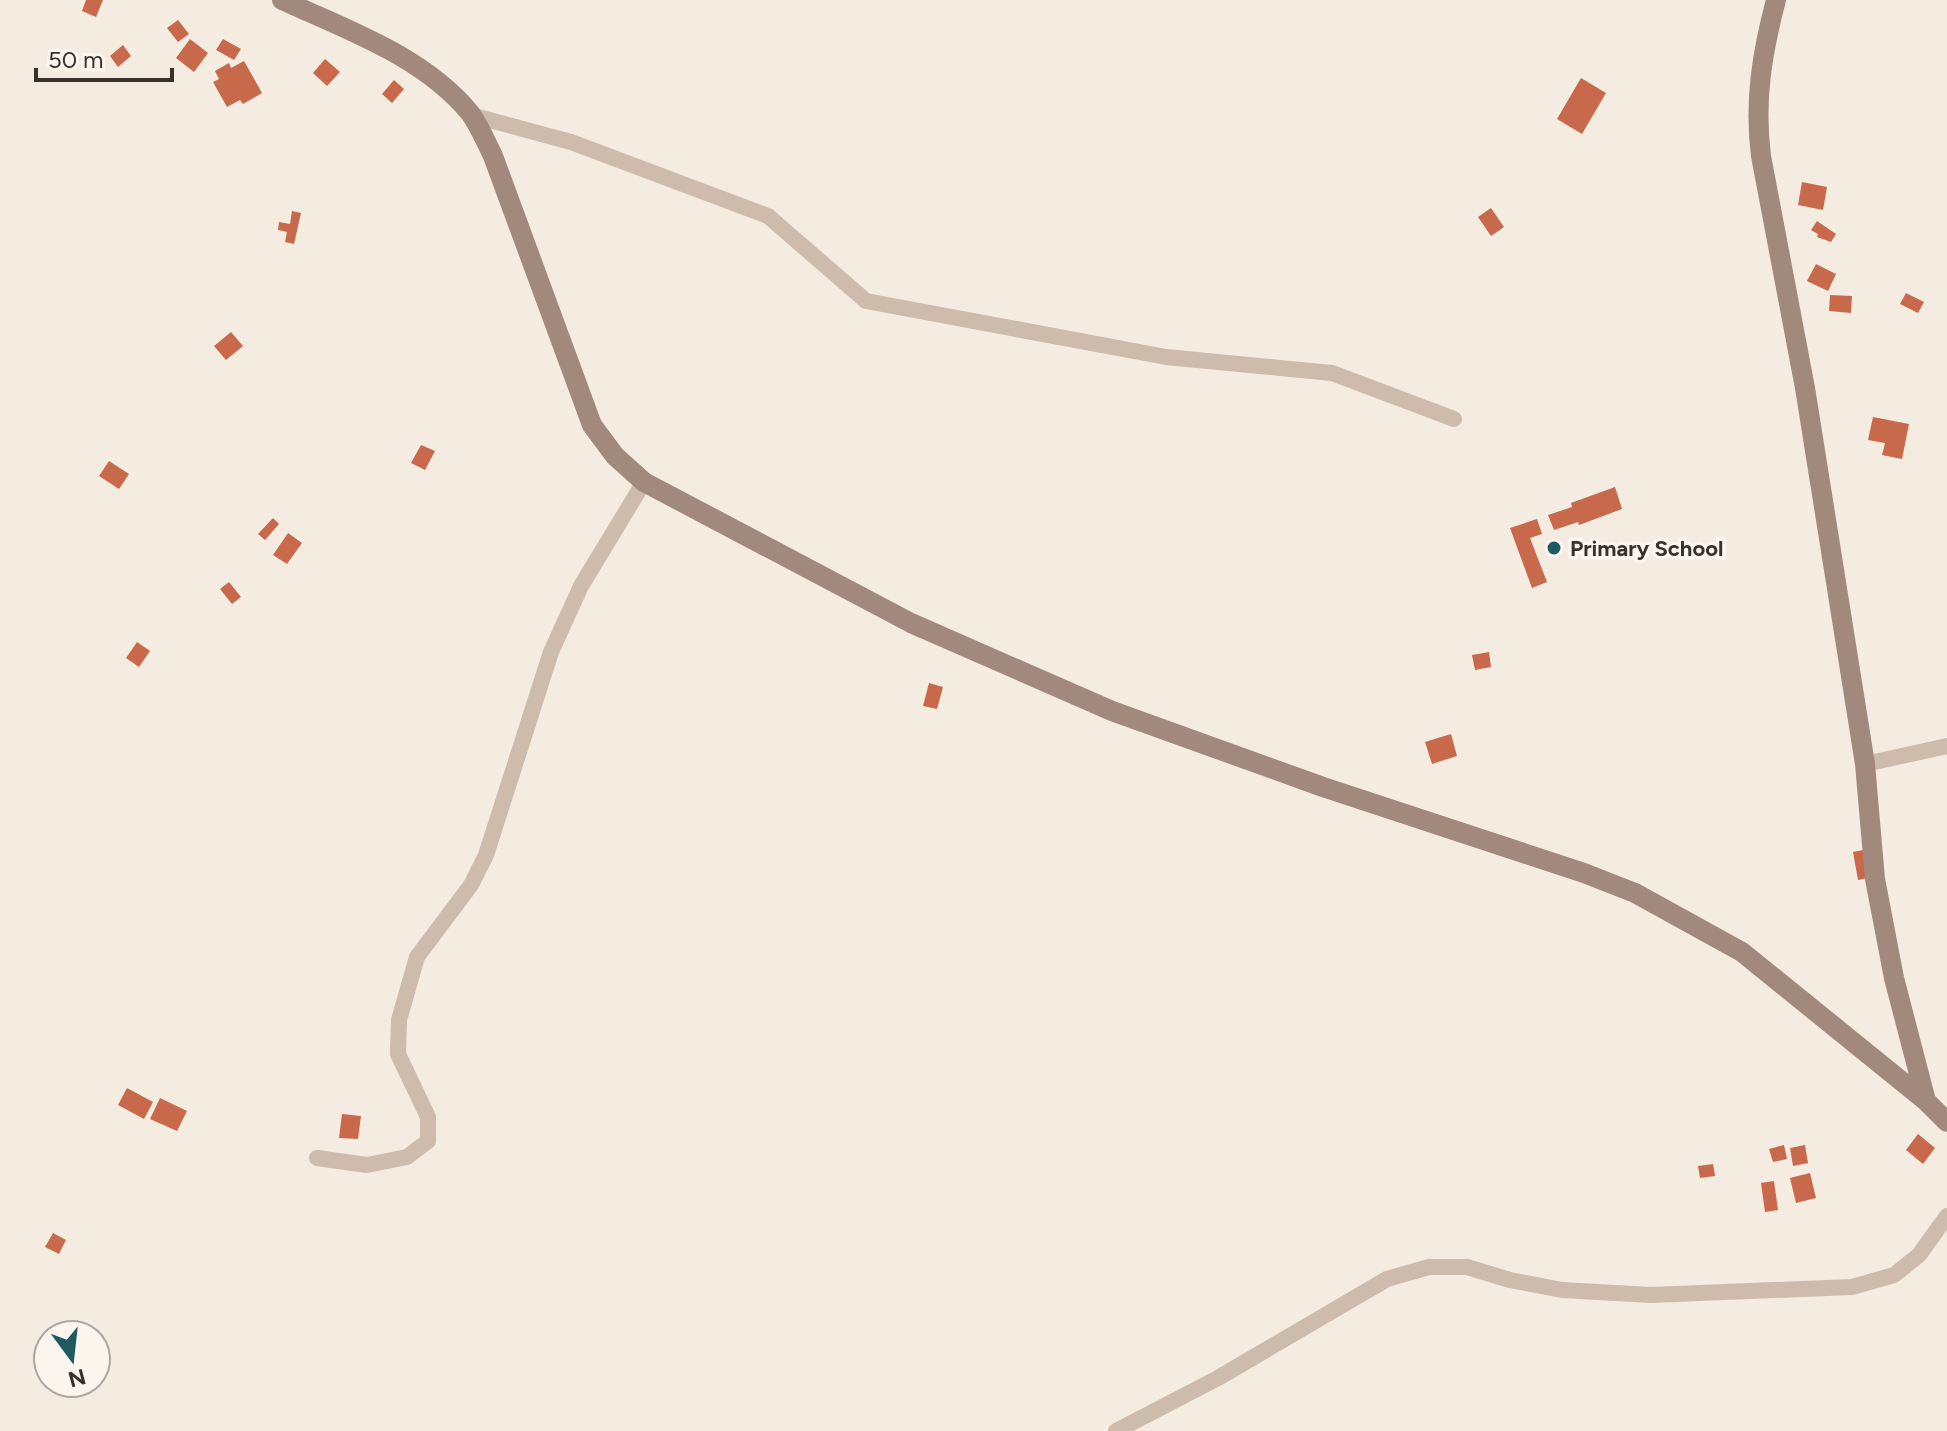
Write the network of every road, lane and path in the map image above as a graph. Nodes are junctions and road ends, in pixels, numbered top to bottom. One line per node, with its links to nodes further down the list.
1 (282, 0): 3 (main road)
2 (1776, 0): 7 (main road)
3 (471, 115): 4 (street); 5 (main road)
4 (1454, 419)
5 (644, 482): 8 (main road); 10 (street)
6 (1947, 746): 7 (street)
7 (1865, 764): 8 (main road)
8 (1926, 1101): 9 (main road)
9 (1947, 1122)
10 (317, 1158)
11 (1947, 1216): 12 (street)
12 (1116, 1431)

